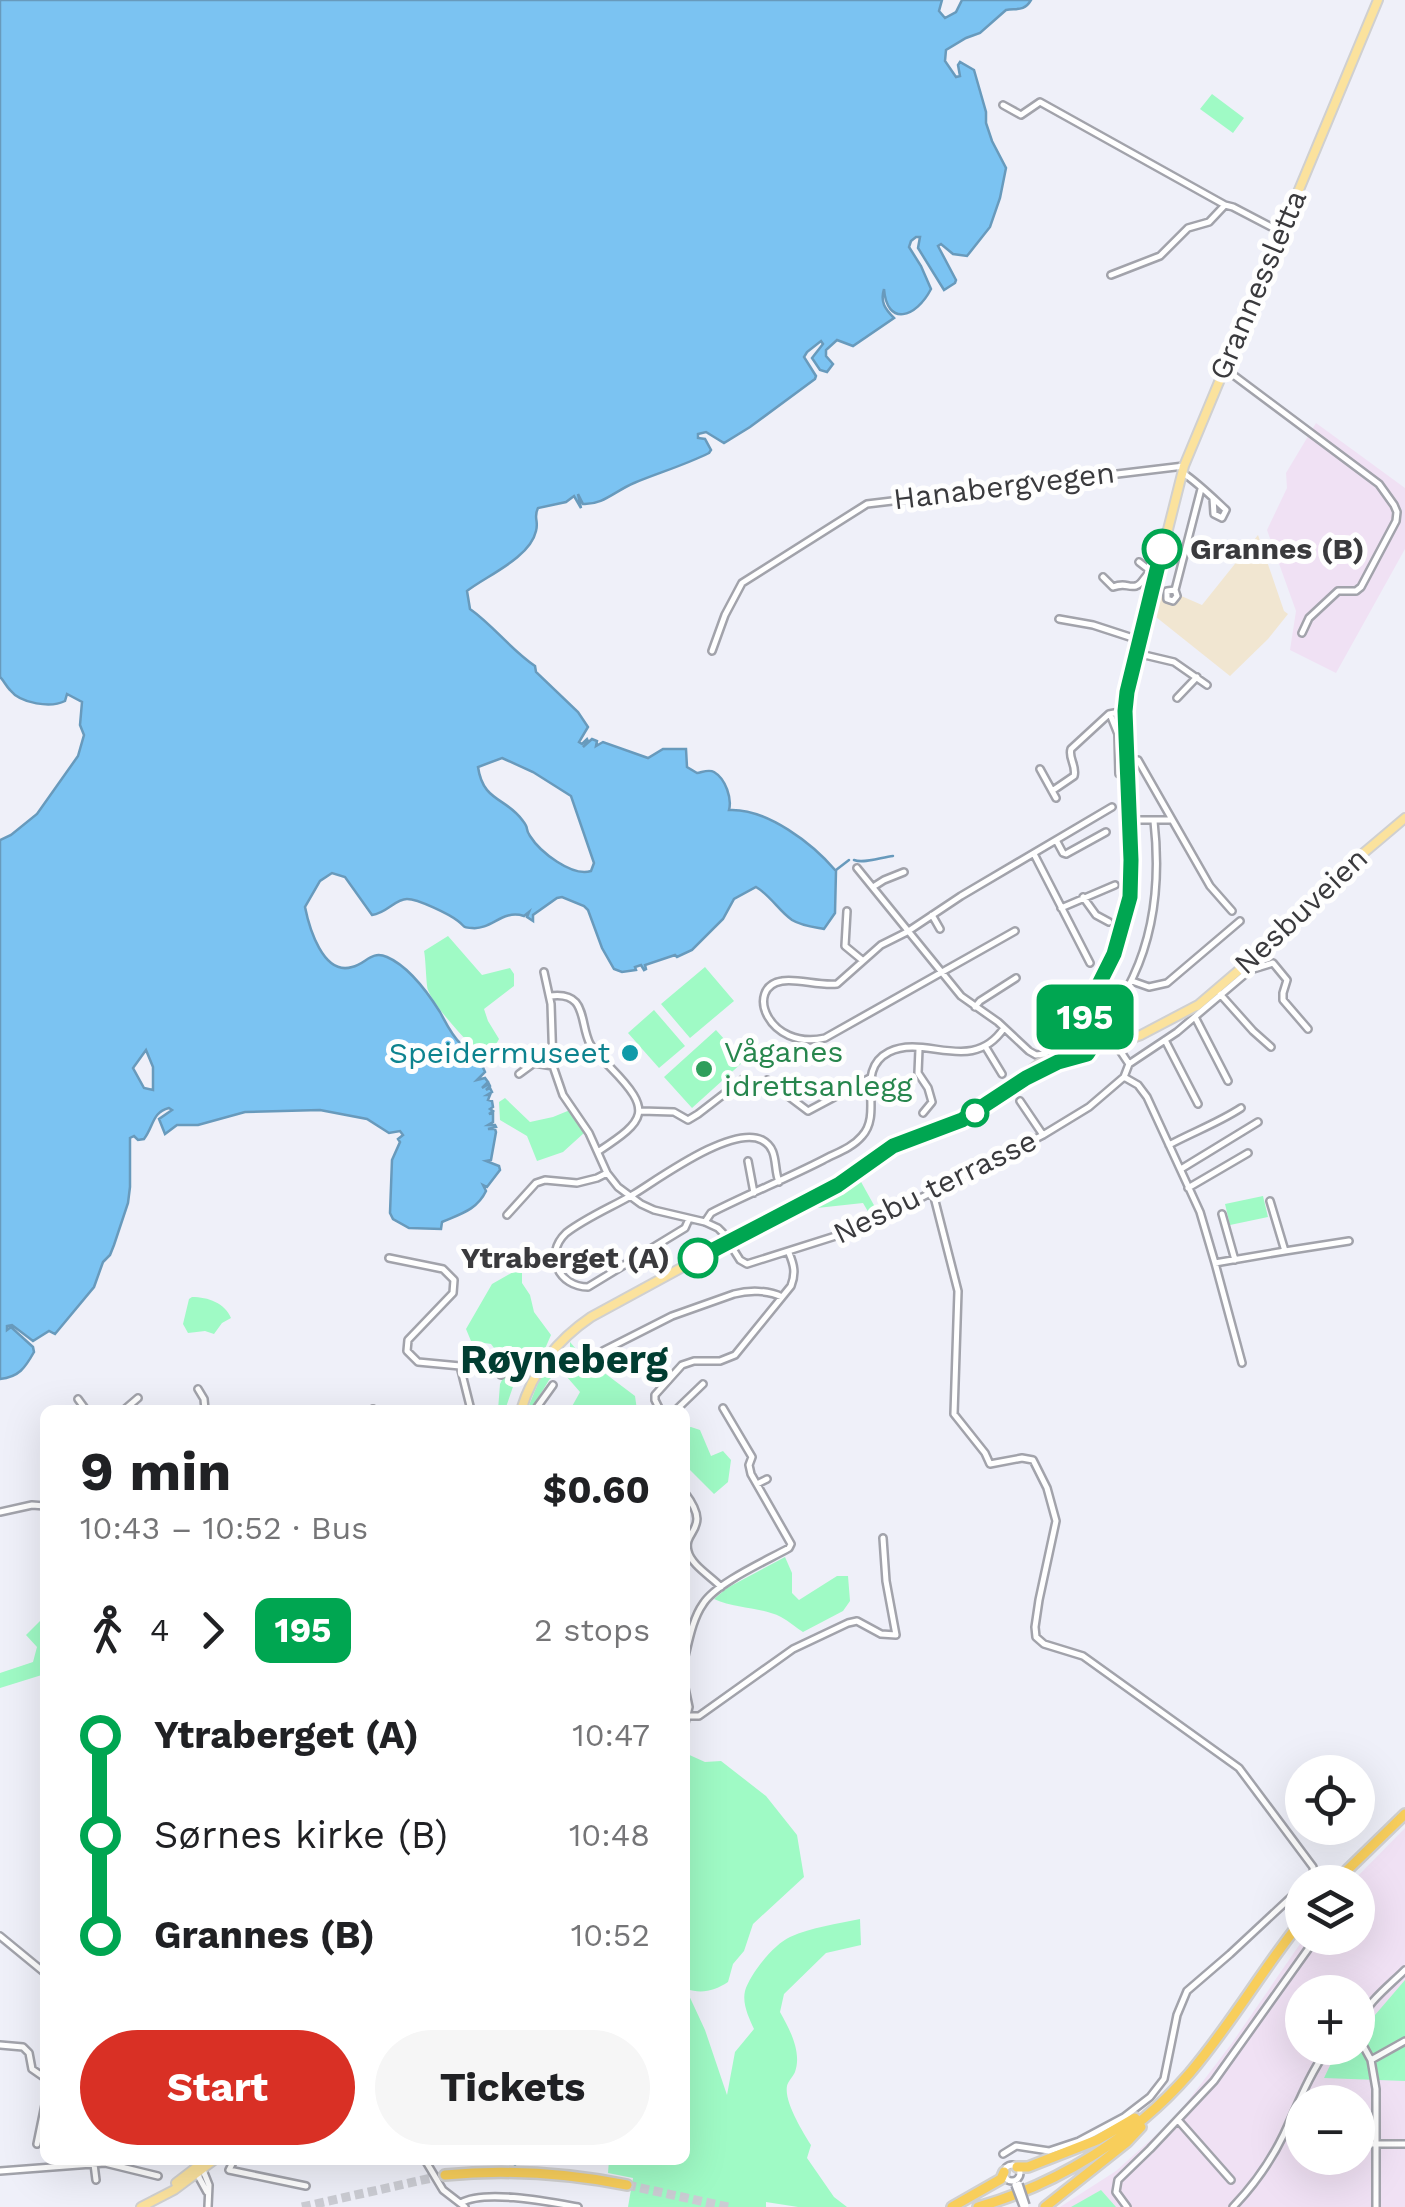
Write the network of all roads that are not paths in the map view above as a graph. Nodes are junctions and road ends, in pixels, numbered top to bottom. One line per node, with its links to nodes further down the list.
1 (1378, 0): 4 (main road, Grannessletta)
2 (1003, 104): 3 (street)
3 (1224, 205): 4 (street); 5 (street)
4 (1281, 232): 6 (main road, Grannessletta)
5 (1111, 275)
6 (1224, 368): 7 (main road, Grannessletta); 15 (street)
7 (1182, 473): 8 (street, Hanabergvegen); 11 (main road, Grannessletta); 17 (street, Hanabergvegen)
8 (1199, 487): 9 (street); 13 (street)
9 (1214, 498)
10 (1139, 562): 11 (street)
11 (1152, 575): 12 (street); 16 (main road, Grannessletta)
12 (1103, 577)
13 (1174, 590)
14 (1059, 619): 16 (street)
15 (1302, 633)
16 (1140, 640): 18 (main road, Grannessletta)
17 (712, 651)
18 (1136, 653): 19 (street); 22 (main road, Grannessletta)
19 (1196, 677): 20 (street); 21 (street)
20 (1207, 685)
21 (1177, 698)
22 (1125, 711): 23 (street); 33 (main road, Grannessletta)
23 (1110, 714): 26 (street); 27 (street)
24 (1138, 760): 31 (street)
25 (1040, 770): 27 (street)
26 (1119, 774)
27 (1052, 791): 28 (street)
28 (1056, 798)
29 (1112, 807): 35 (street)
30 (1405, 818): 67 (main road, Nesbuveien)
31 (1170, 820): 32 (street); 44 (street)
32 (1154, 821): 33 (street); 56 (street)
33 (1130, 823): 62 (main road, Grannessletta)
34 (1106, 832): 35 (street)
35 (1056, 840): 36 (street)
36 (1034, 854): 42 (street); 45 (street)
37 (857, 868): 40 (street)
38 (904, 872): 40 (street)
39 (1116, 885): 41 (street)
40 (873, 887): 50 (street)
41 (1083, 897): 42 (street); 47 (street)
42 (1062, 908): 52 (street)
43 (847, 911): 51 (street)
44 (1232, 911)
45 (932, 914): 48 (street); 50 (street)
46 (1240, 921): 56 (street)
47 (1109, 922)
48 (940, 929)
49 (1015, 931): 54 (street)
50 (907, 932): 51 (street); 54 (street)
51 (862, 960): 54 (street)
52 (1090, 963)
53 (544, 972): 58 (street)
54 (941, 973): 59 (street)
55 (1016, 978): 59 (street)
56 (1131, 981): 61 (street)
57 (1220, 994): 60 (street); 64 (street); 68 (street)
58 (550, 996): 72 (street); 83 (street)
59 (975, 1007): 63 (street)
60 (1194, 1016): 65 (street); 79 (street)
61 (1109, 1019)
62 (1085, 1025): 63 (street); 70 (main road)
63 (1004, 1028): 66 (street)
64 (1308, 1029)
65 (1165, 1040): 71 (street); 81 (street)
66 (985, 1046): 69 (street); 74 (street)
67 (1122, 1046): 70 (main road, Nesbuveien); 71 (street)
68 (1271, 1048)
69 (919, 1049): 77 (street); 84 (street)
70 (1087, 1050): 104 (main road, Nesbuveien)
71 (1129, 1064): 76 (street, Nesbu terrasse)
72 (552, 1066): 73 (street); 88 (street)
73 (519, 1074)
74 (1002, 1074)
75 (746, 1077): 83 (street)
76 (1124, 1077): 86 (street, Nesbu terrasse); 87 (street)
77 (870, 1078): 78 (street); 93 (street)
78 (768, 1080)
79 (1228, 1081)
80 (1020, 1101): 86 (street)
81 (1198, 1104)
82 (1241, 1108): 87 (street)
83 (640, 1112): 88 (street)
84 (923, 1113)
85 (1258, 1122): 91 (street)
86 (1043, 1135): 96 (street, Nesbu terrasse)
87 (1169, 1145): 91 (street)
88 (599, 1151): 92 (street)
89 (1248, 1154): 94 (street)
90 (748, 1160): 95 (street)
91 (1182, 1169): 94 (street)
92 (607, 1173): 97 (street); 99 (street)
93 (779, 1182): 95 (street); 97 (street)
94 (1188, 1188): 109 (street)
95 (754, 1193): 102 (street)
96 (933, 1193): 106 (street, Nesbu terrasse); 141 (street)
97 (630, 1196): 101 (street); 101 (street)
98 (1270, 1201): 105 (street)
99 (507, 1214)
100 (1222, 1214): 108 (street)
101 (690, 1219): 102 (street)
102 (705, 1222): 104 (street)
103 (1348, 1241): 105 (street)
104 (729, 1242): 106 (street, Nesbu terrasse); 124 (main road, Nesbuveien)
105 (1284, 1251): 108 (street)
106 (789, 1253): 110 (street)
107 (389, 1258): 113 (street)
108 (1234, 1260): 109 (street)
109 (1215, 1264): 112 (street)
110 (782, 1297): 111 (street); 126 (street)
111 (604, 1351)
112 (1242, 1363)
113 (460, 1366): 114 (street); 123 (street)
114 (501, 1375)
115 (703, 1384): 127 (street)
116 (553, 1385): 125 (street)
117 (198, 1389): 122 (street)
118 (138, 1398): 121 (street)
119 (78, 1400): 120 (street)
120 (82, 1405)
121 (130, 1405)
122 (205, 1405)
123 (470, 1405)
124 (523, 1405)
125 (539, 1405)
126 (658, 1405)
127 (681, 1405)
128 (724, 1408): 130 (street)
129 (767, 1479): 130 (street)
130 (757, 1484): 137 (street)
131 (690, 1500): 134 (street)
132 (40, 1506): 133 (street)
133 (0, 1512)
134 (690, 1538)
135 (883, 1538): 139 (street)
136 (690, 1557): 137 (street)
137 (721, 1586): 138 (street)
138 (690, 1639)
139 (690, 1718)
140 (1405, 1817): 142 (highway)
141 (1312, 1865)
142 (1356, 1865)
143 (1285, 1903): 175 (street)
144 (0, 1936): 149 (street)
145 (1285, 1943): 158 (highway)
146 (1285, 1952): 160 (highway)
147 (1304, 1955): 159 (street)
148 (1405, 1968): 150 (street); 151 (street)
149 (40, 1970)
150 (1375, 1996)
151 (1375, 2000)
152 (1405, 2041): 154 (street)
153 (0, 2045): 157 (street)
154 (1375, 2058)
155 (1320, 2065): 193 (street)
156 (1372, 2065): 163 (street)
157 (40, 2075)
158 (1177, 2086): 175 (highway); 189 (highway)
159 (1178, 2120): 174 (street); 192 (street)
160 (1141, 2127): 190 (highway); 191 (highway)
161 (40, 2130): 162 (street)
162 (37, 2144)
163 (1376, 2144): 164 (street); 194 (street)
164 (1405, 2144)
165 (81, 2165): 172 (street)
166 (94, 2165): 179 (street)
167 (112, 2165): 176 (street)
168 (202, 2165): 173 (main road)
169 (207, 2165): 173 (main road)
170 (232, 2165): 181 (street)
171 (428, 2165): 183 (street)
172 (0, 2171)
173 (198, 2171): 184 (street); 186 (main road)
174 (1224, 2172): 178 (street); 180 (street)
175 (1013, 2175): 185 (street, bridge); 188 (highway)
176 (158, 2176)
177 (445, 2178): 182 (highway)
178 (1217, 2179)
179 (96, 2180)
180 (1231, 2180)
181 (306, 2186)
182 (627, 2187)
183 (463, 2205): 187 (street)
184 (208, 2206)
185 (1025, 2206)
186 (141, 2207)
187 (578, 2207)
188 (952, 2207)
189 (978, 2207)
190 (993, 2207)
191 (1044, 2207)
192 (1127, 2207)
193 (1236, 2207)
194 (1376, 2207)

